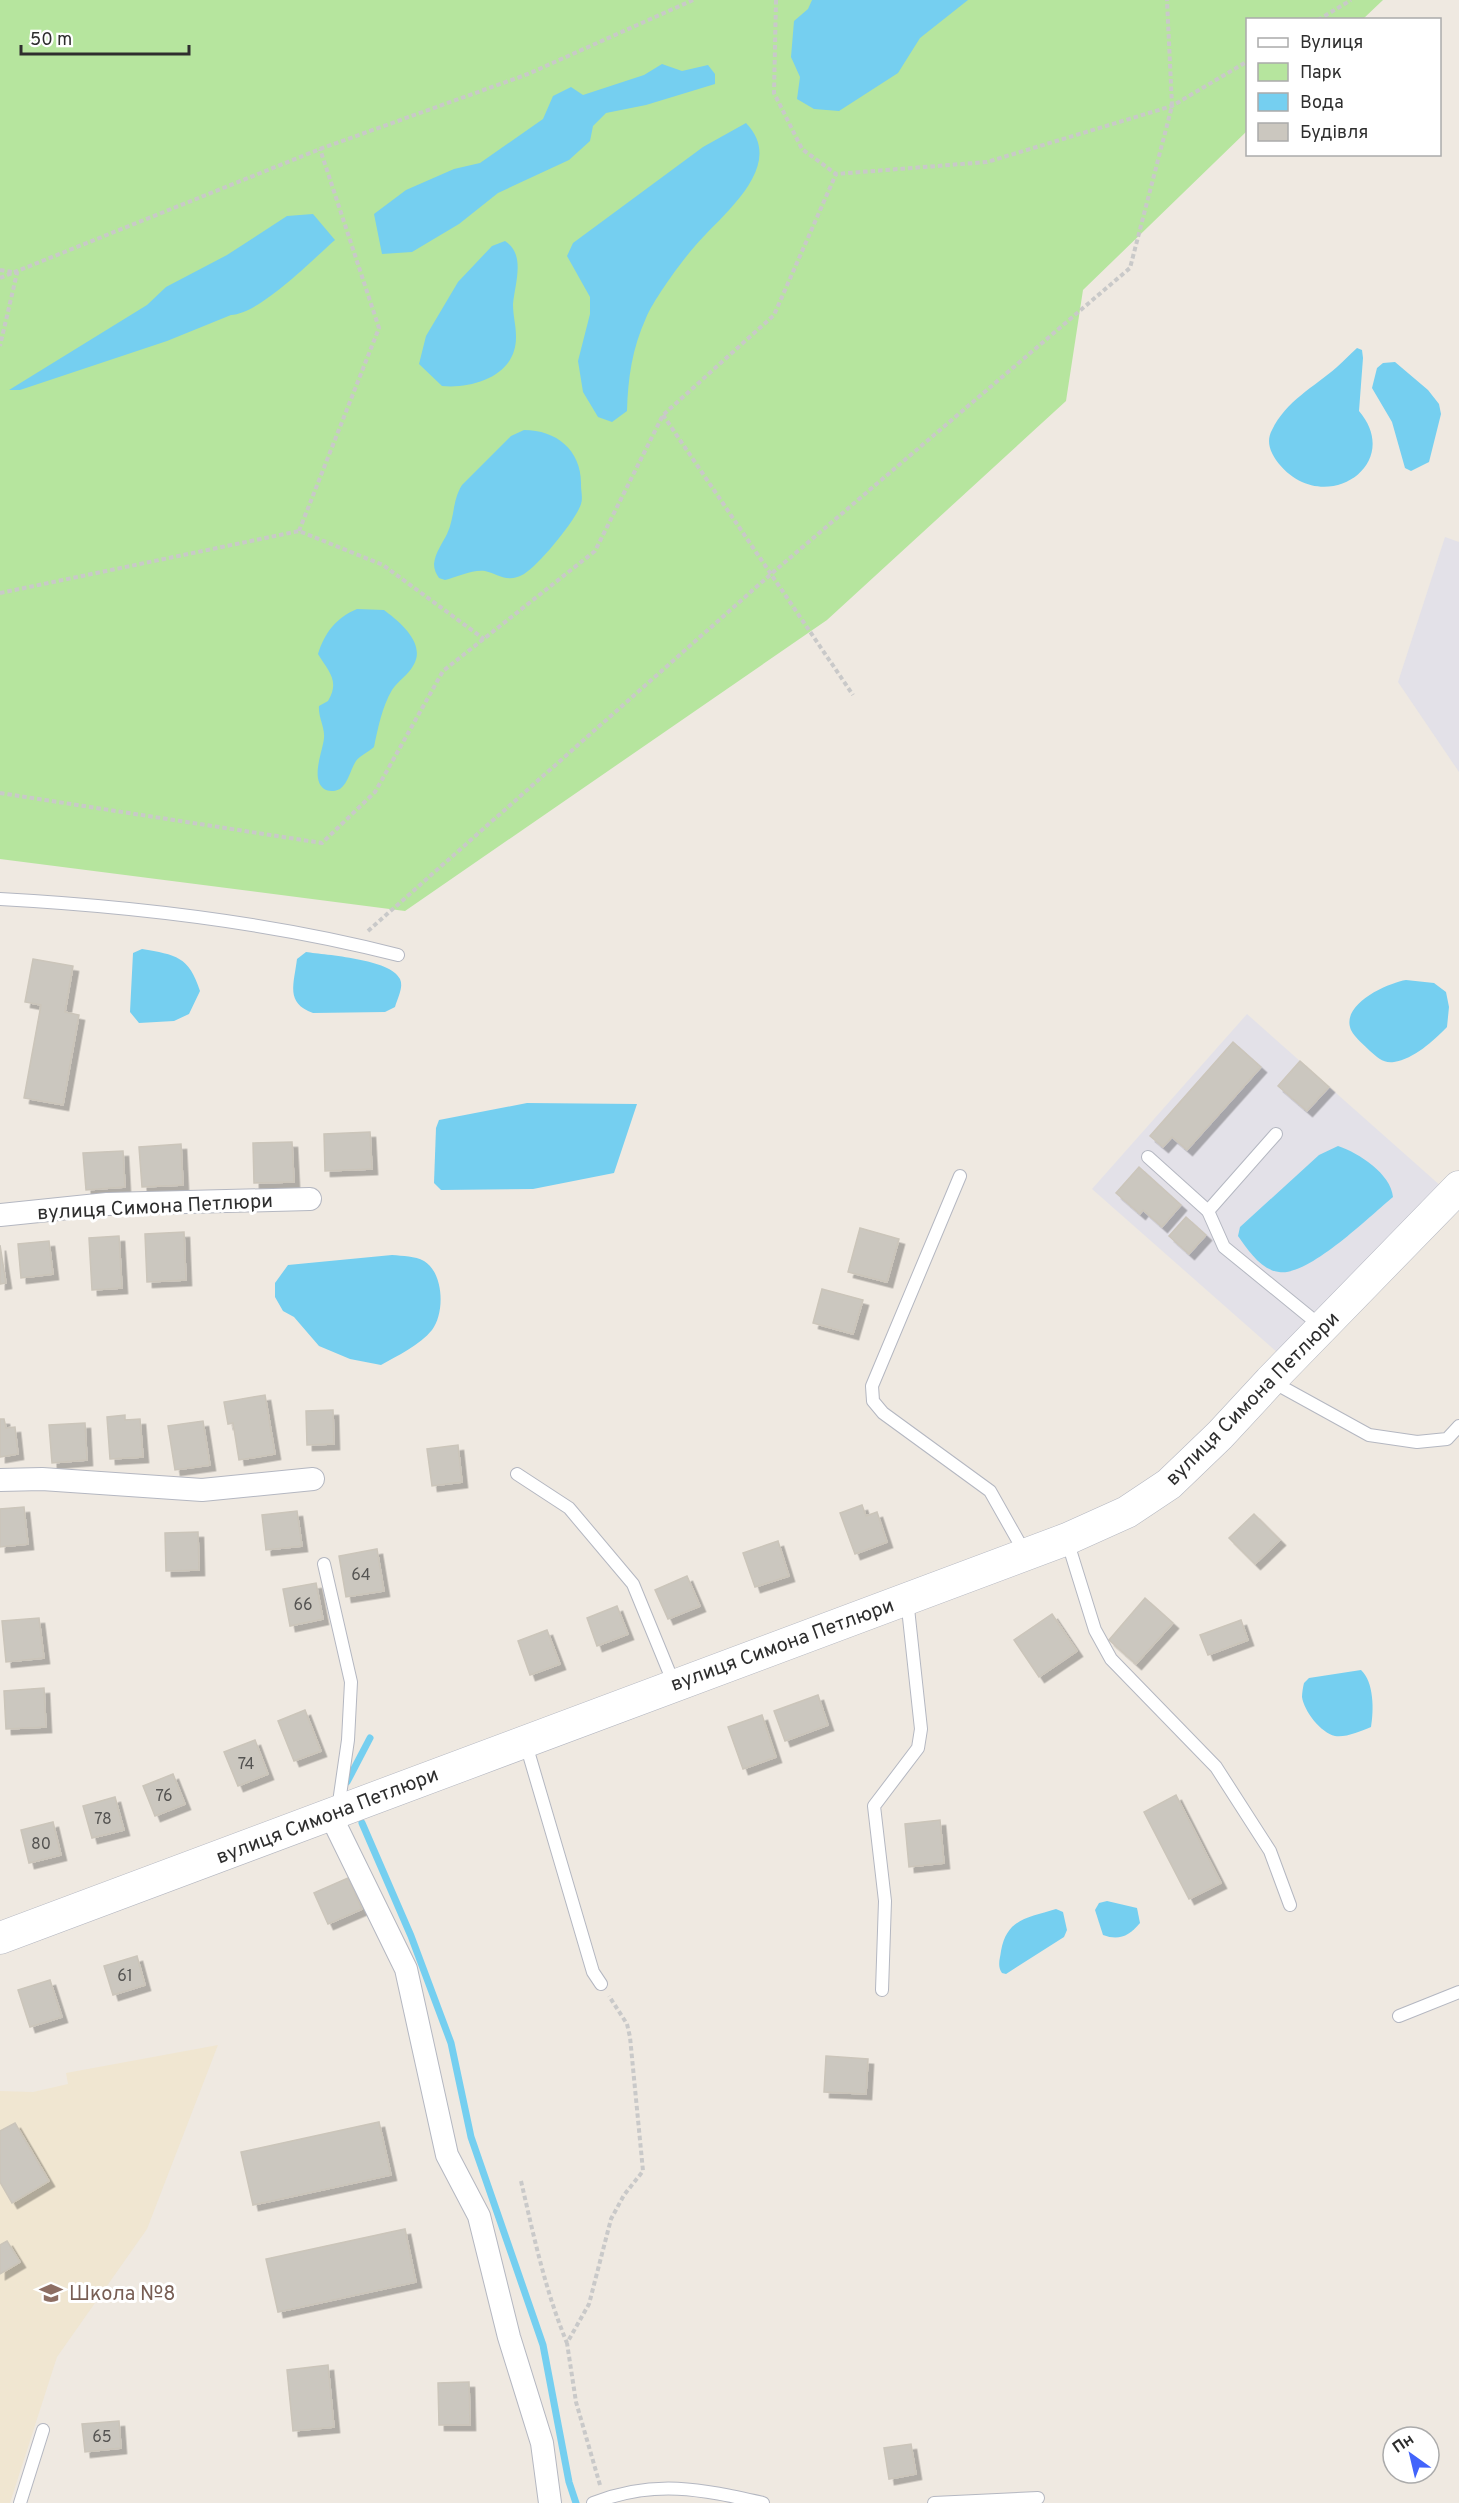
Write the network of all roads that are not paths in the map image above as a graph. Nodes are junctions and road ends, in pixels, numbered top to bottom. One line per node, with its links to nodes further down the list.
1 (0, 899): 2 (lane)
2 (398, 955)
3 (1276, 1134): 8 (lane)
4 (1148, 1157): 8 (lane)
5 (960, 1176): 17 (lane)
6 (1458, 1192): 10 (main road, вулиця Симона Петлюри)
7 (310, 1199): 9 (street, вулиця Симона Петлюри)
8 (1208, 1211): 10 (lane)
9 (0, 1215)
10 (1322, 1327): 11 (main road, вулиця Симона Петлюри)
11 (1270, 1381): 12 (lane); 16 (main road, вулиця Симона Петлюри)
12 (1459, 1426)
13 (517, 1474): 20 (lane)
14 (313, 1479): 15 (street)
15 (0, 1480)
16 (1066, 1539): 17 (main road, вулиця Симона Петлюри); 23 (lane)
17 (1025, 1553): 19 (main road, вулиця Симона Петлюри)
18 (324, 1564): 22 (lane)
19 (907, 1598): 20 (main road, вулиця Симона Петлюри); 26 (lane)
20 (674, 1684): 21 (main road, вулиця Симона Петлюри)
21 (525, 1740): 22 (main road, вулиця Симона Петлюри); 25 (lane)
22 (334, 1812): 24 (main road, вулиця Симона Петлюри); 33 (street)
23 (1290, 1905)
24 (0, 1938)
25 (601, 1984)
26 (882, 1990)
27 (1459, 1992): 28 (lane)
28 (1399, 2016)
29 (42, 2430): 32 (lane)
30 (1038, 2498): 36 (lane)
31 (598, 2501): 34 (lane)
32 (20, 2503)
33 (550, 2503)
34 (763, 2503)
35 (934, 2503): 36 (lane)
36 (969, 2503)

